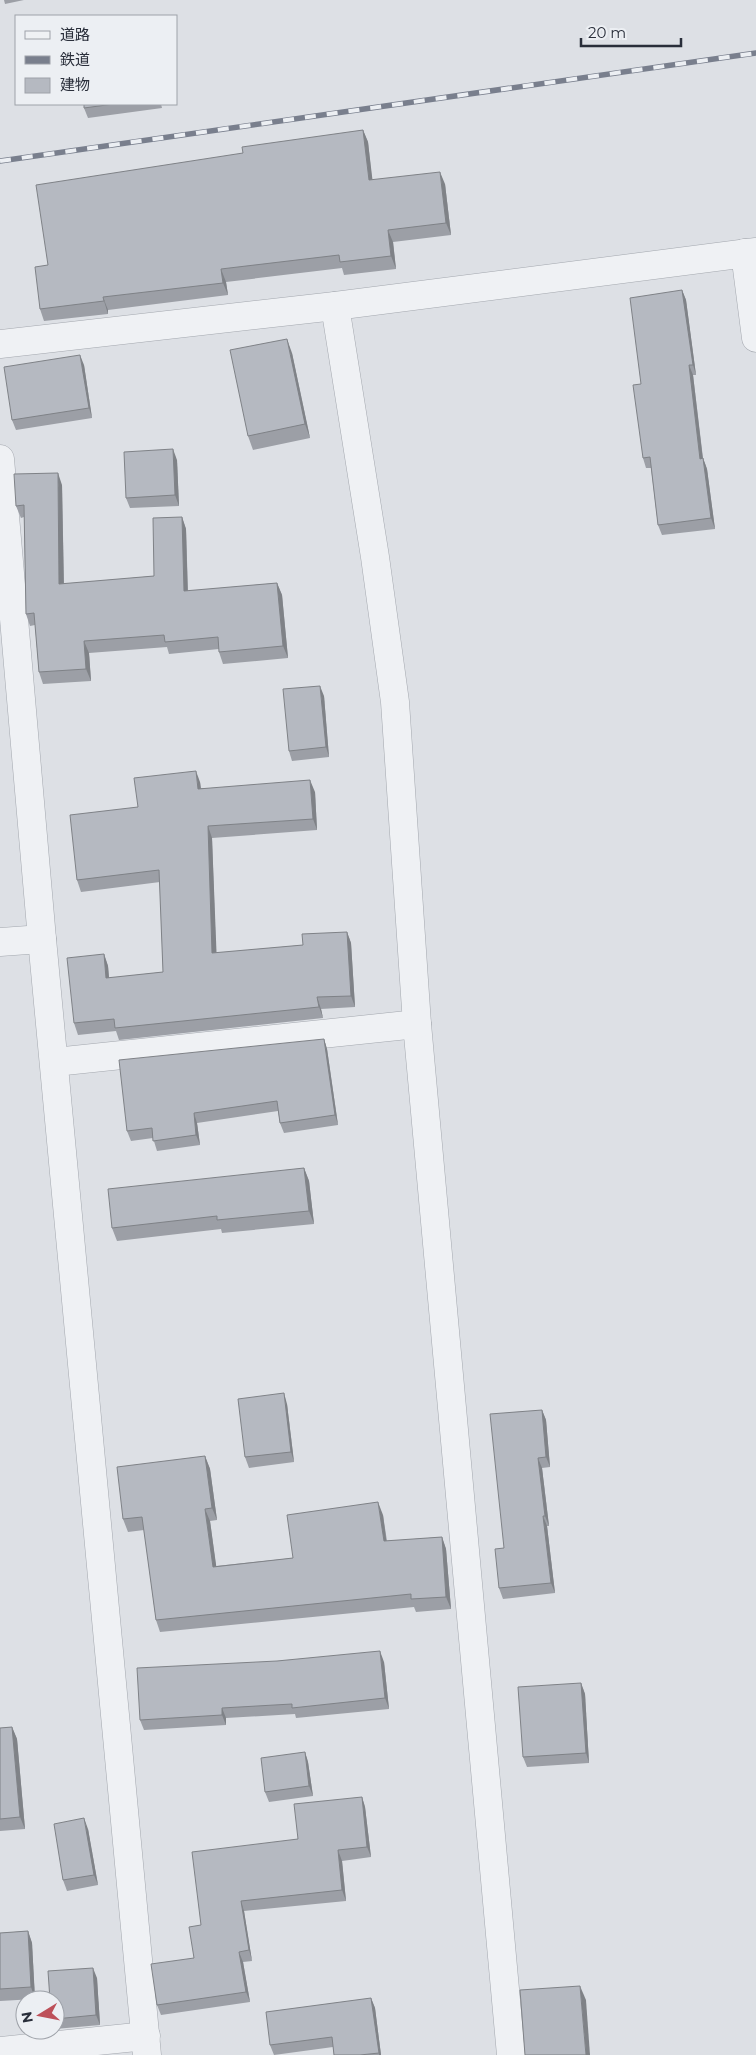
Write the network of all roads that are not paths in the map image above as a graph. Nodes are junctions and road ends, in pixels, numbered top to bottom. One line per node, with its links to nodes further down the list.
1 (751, 252): 2 (street); 3 (street)
2 (335, 306): 4 (street); 8 (street)
3 (756, 338)
4 (0, 344)
5 (0, 459): 6 (street)
6 (42, 939): 7 (street); 9 (street)
7 (0, 942)
8 (417, 1024): 9 (street); 12 (street)
9 (54, 1062): 10 (street)
10 (146, 2045): 11 (street)
11 (0, 2051)
12 (511, 2055)

